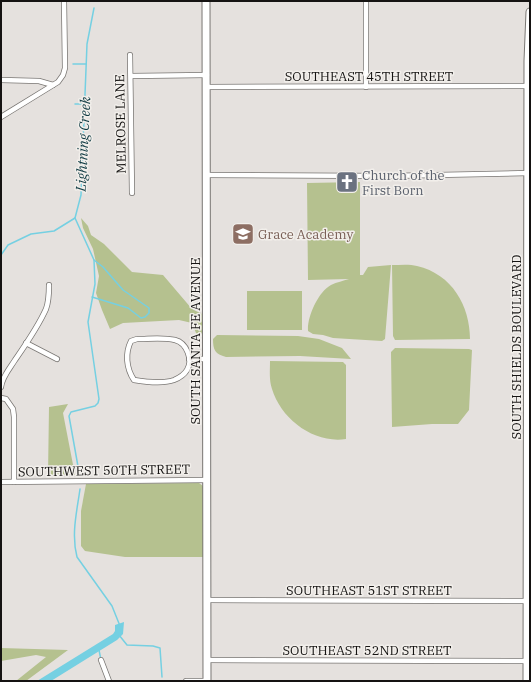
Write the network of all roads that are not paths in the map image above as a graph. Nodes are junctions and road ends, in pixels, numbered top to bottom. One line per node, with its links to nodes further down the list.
1 (64, 1): 9 (street)
2 (206, 1): 6 (street, SOUTH SANTA FE AVENUE)
3 (366, 1): 12 (street)
4 (530, 12): 10 (street, SOUTH SHIELDS BOULEVARD)
5 (130, 55): 7 (street, MELROSE LANE)
6 (207, 75): 7 (street); 11 (street, SOUTH SANTA FE AVENUE)
7 (131, 76): 16 (street, MELROSE LANE)
8 (1, 80): 9 (street)
9 (53, 85): 13 (street)
10 (529, 86): 12 (street, SOUTHEAST 45TH STREET); 14 (street, SOUTH SHIELDS BOULEVARD)
11 (207, 87): 12 (street, SOUTHEAST 45TH STREET); 15 (street, SOUTH SANTA FE AVENUE)
12 (366, 87)
13 (1, 117)
14 (529, 173): 15 (street); 17 (street, SOUTH SHIELDS BOULEVARD)
15 (207, 175): 23 (street, SOUTH SANTA FE AVENUE)
16 (132, 193)
17 (529, 261): 20 (street, SOUTH SHIELDS BOULEVARD)
18 (49, 285): 19 (street)
19 (26, 343): 21 (street); 24 (street)
20 (529, 349): 29 (street, SOUTH SHIELDS BOULEVARD)
21 (58, 359)
22 (189, 359): 22 (street); 23 (street)
23 (207, 359): 26 (street, SOUTH SANTA FE AVENUE)
24 (1, 387)
25 (1, 398): 28 (street)
26 (207, 480): 28 (street, SOUTHWEST 50TH STREET); 30 (street, SOUTH SANTA FE AVENUE)
27 (1, 482): 28 (street, SOUTHWEST 50TH STREET)
28 (14, 482)
29 (529, 525): 31 (street, SOUTH SHIELDS BOULEVARD)
30 (208, 600): 31 (street, SOUTHEAST 51ST STREET); 34 (street, SOUTH SANTA FE AVENUE)
31 (529, 601): 32 (street, SOUTH SHIELDS BOULEVARD)
32 (529, 613): 35 (street, SOUTH SHIELDS BOULEVARD)
33 (101, 660): 36 (street)
34 (207, 660): 35 (street, SOUTHEAST 52ND STREET); 38 (street, SOUTH SANTA FE AVENUE)
35 (528, 661): 39 (street, SOUTH SHIELDS BOULEVARD)
36 (109, 681)
37 (186, 681): 38 (street)
38 (207, 681)
39 (528, 681)

